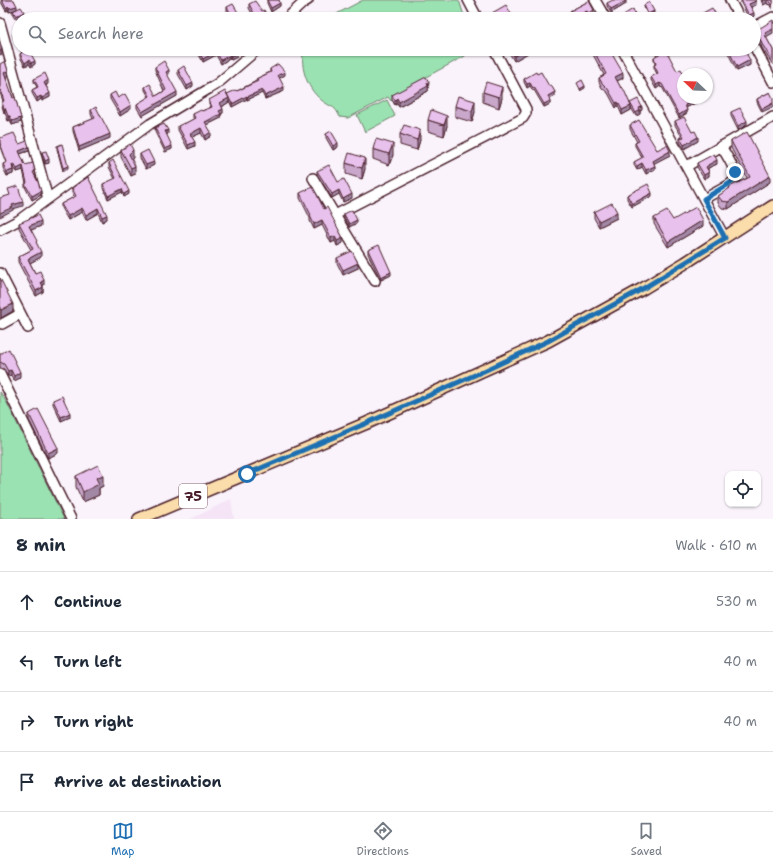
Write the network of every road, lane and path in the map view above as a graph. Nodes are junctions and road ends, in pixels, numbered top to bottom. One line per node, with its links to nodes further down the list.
1 (308, 0): 5 (street)
2 (468, 0): 6 (street)
3 (595, 0): 7 (street)
4 (730, 0): 8 (street)
5 (293, 12)
6 (474, 12)
7 (602, 12)
8 (736, 12)
9 (773, 17): 11 (street)
10 (0, 23): 21 (street)
11 (761, 23)
12 (250, 56): 21 (street)
13 (498, 56): 24 (street)
14 (626, 56): 19 (street)
15 (759, 56): 16 (street)
16 (773, 82)
17 (773, 117): 18 (street)
18 (721, 146): 19 (street); 22 (street)
19 (686, 166): 22 (street)
20 (313, 178): 24 (street)
21 (48, 199): 25 (street)
22 (704, 199): 26 (street)
23 (773, 206): 26 (main road, 75)
24 (335, 215): 28 (street)
25 (0, 230)
26 (725, 238): 34 (main road, 75)
27 (0, 273): 29 (street)
28 (374, 281)
29 (20, 314): 30 (street); 31 (street)
30 (2, 324)
31 (28, 328)
32 (0, 374): 33 (street)
33 (70, 519)
34 (139, 519)

